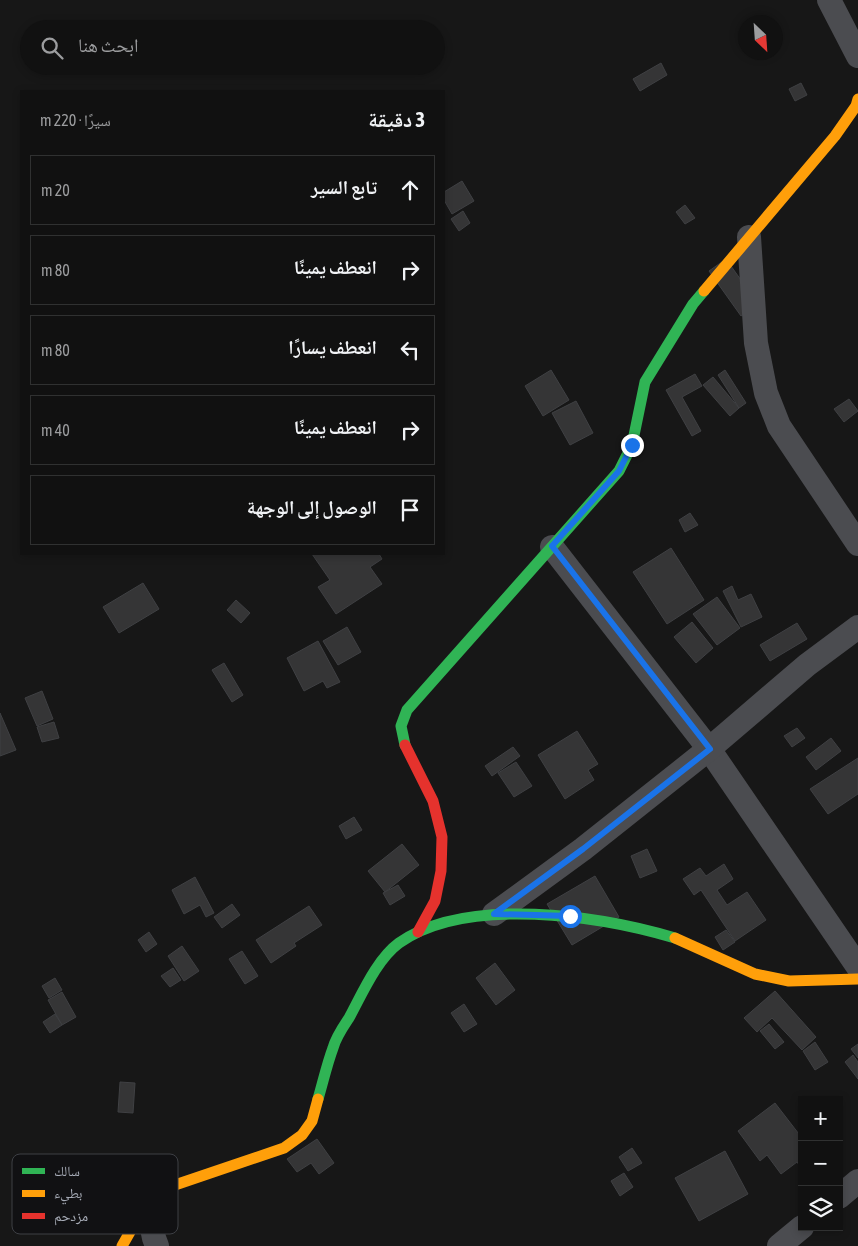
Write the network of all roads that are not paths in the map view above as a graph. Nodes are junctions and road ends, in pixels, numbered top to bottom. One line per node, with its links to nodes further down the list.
1 (829, 0): 2 (street)
2 (858, 56)
3 (858, 99): 4 (street)
4 (749, 237): 5 (street); 6 (street)
5 (858, 544)
6 (552, 546): 8 (street); 10 (street)
7 (858, 626): 8 (street)
8 (710, 749): 9 (street); 11 (street)
9 (494, 914): 10 (street); 12 (street)
10 (418, 932): 14 (street)
11 (854, 952)
12 (858, 979)
13 (858, 1181): 15 (street)
14 (178, 1184)
15 (843, 1194)
16 (798, 1230): 21 (street)
17 (129, 1234): 19 (street)
18 (153, 1234): 20 (street)
19 (122, 1246)
20 (157, 1246)
21 (778, 1246)

